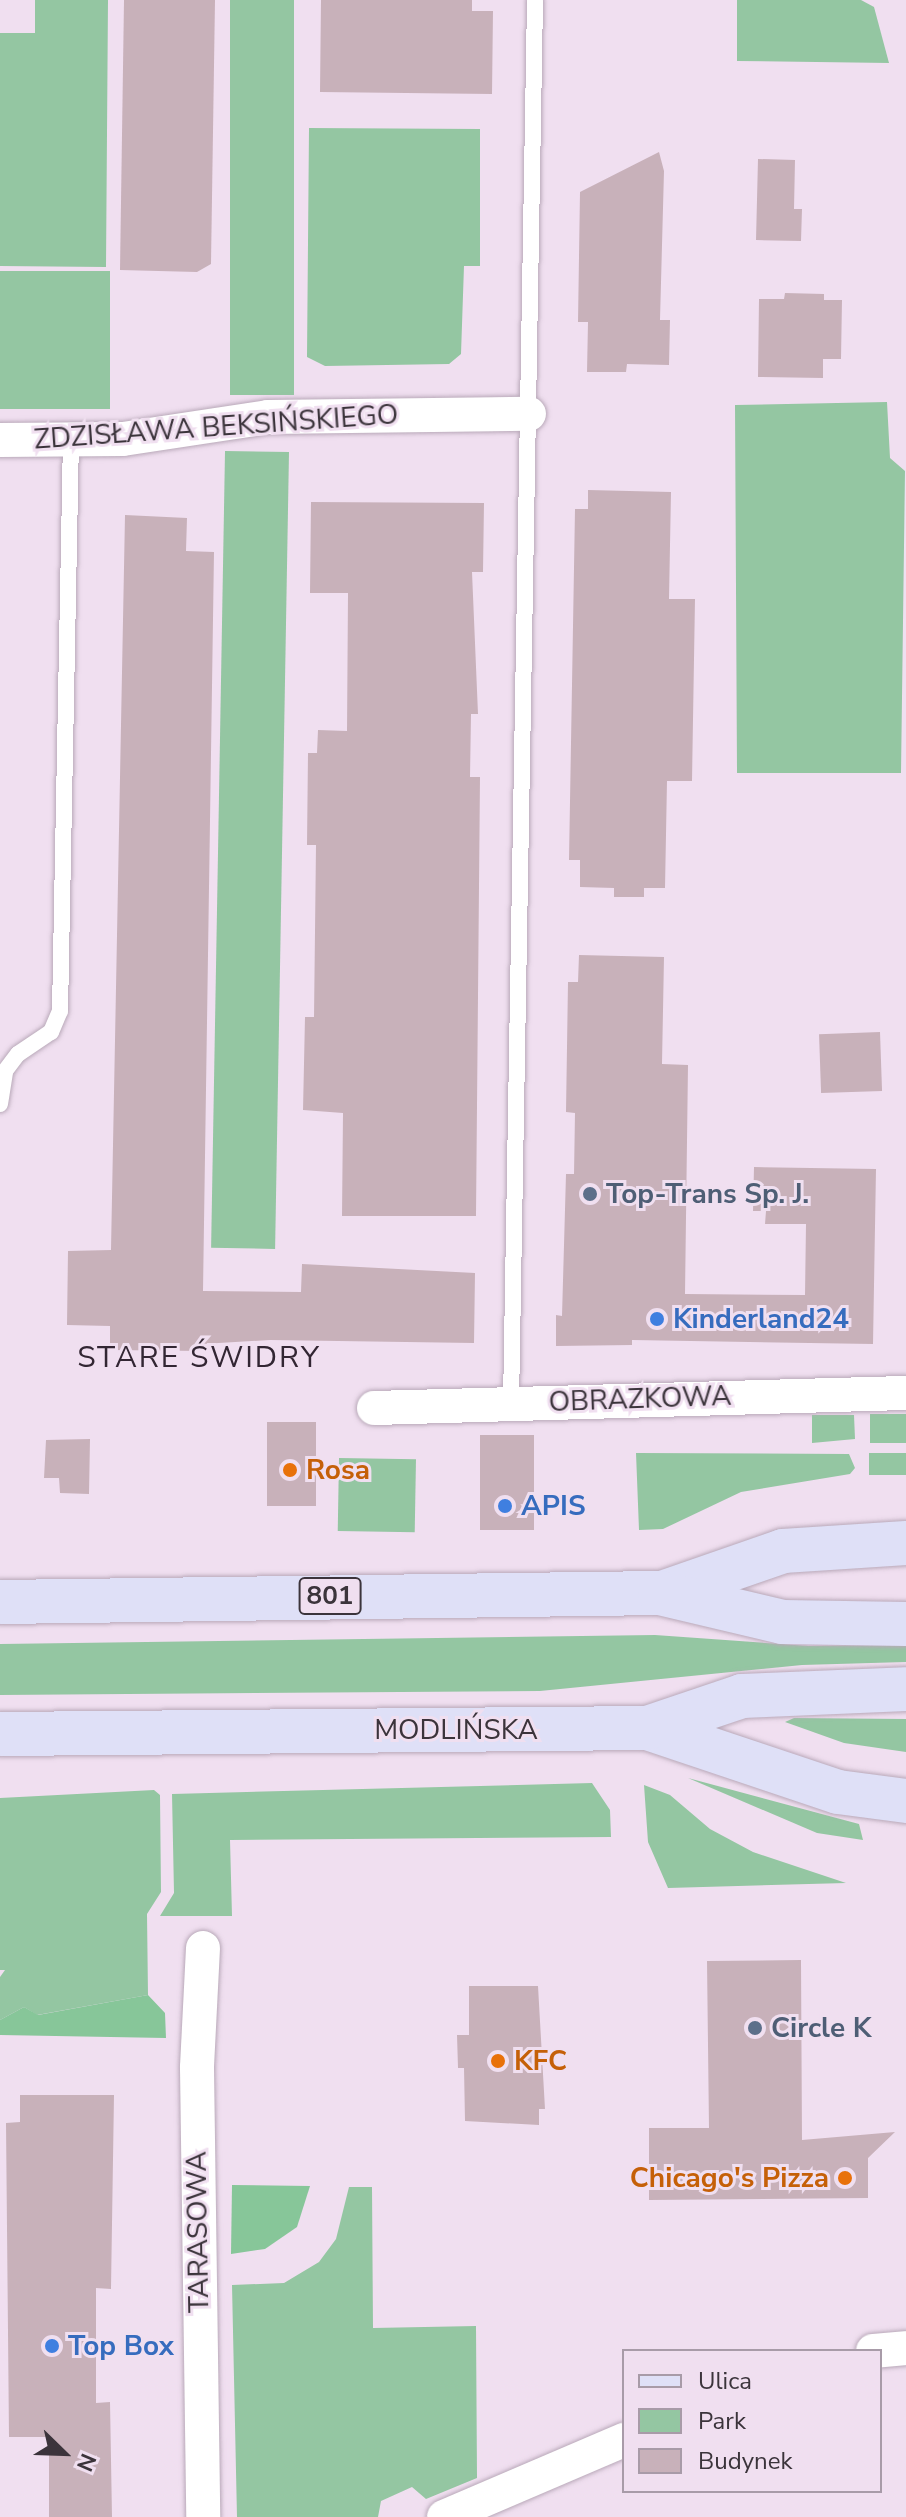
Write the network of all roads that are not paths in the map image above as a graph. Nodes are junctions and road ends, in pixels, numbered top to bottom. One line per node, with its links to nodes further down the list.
1 (535, 0): 2 (lane)
2 (529, 414): 3 (street, ZDZISŁAWA BEKSIŃSKIEGO); 7 (lane)
3 (71, 439): 4 (street, ZDZISŁAWA BEKSIŃSKIEGO); 5 (lane)
4 (0, 440)
5 (0, 1104)
6 (906, 1393): 7 (street, OBRAZKOWA)
7 (511, 1404): 8 (street, OBRAZKOWA)
8 (374, 1408)
9 (906, 1543): 10 (main road)
10 (660, 1593): 11 (main road, 801); 12 (main road, 801)
11 (0, 1602)
12 (906, 1624)
13 (906, 1689): 14 (main road, MODLIŃSKA)
14 (647, 1728): 15 (main road, MODLIŃSKA); 16 (main road)
15 (0, 1734)
16 (906, 1801)
17 (203, 1948): 21 (street, TARASOWA)
18 (906, 2348): 19 (street)
19 (882, 2350)
20 (622, 2441): 22 (street)
21 (203, 2517)
22 (444, 2517)

